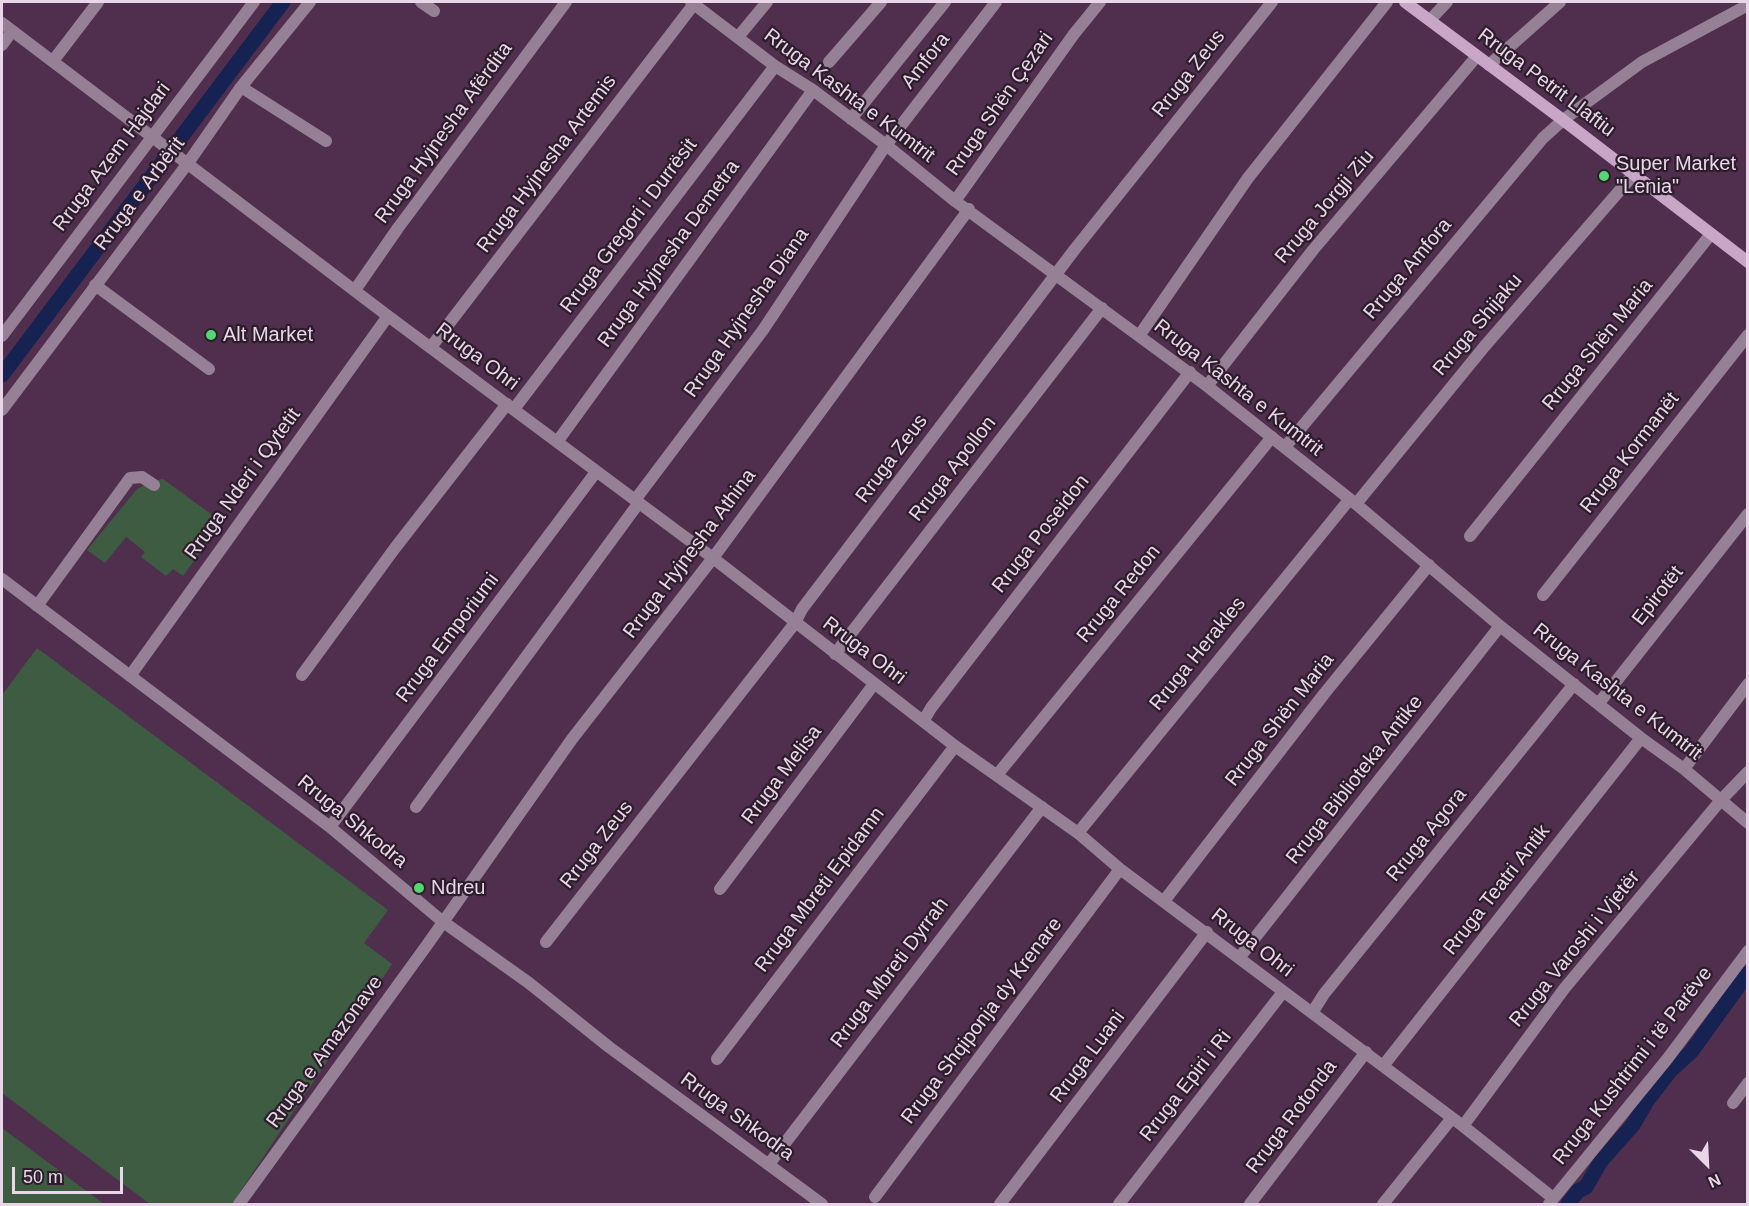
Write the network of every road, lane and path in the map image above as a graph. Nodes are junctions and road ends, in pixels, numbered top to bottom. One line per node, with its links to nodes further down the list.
1 (98, 2): 25 (street)
2 (254, 2): 33 (street, Rruga Azem Hajdari)
3 (310, 2): 29 (street, Rruga e Arbërit)
4 (421, 2): 18 (street)
5 (566, 2): 44 (street, Rruga Hyjnesha Afërdita)
6 (767, 2): 22 (street)
7 (881, 2): 26 (street)
8 (945, 2): 31 (street)
9 (996, 2): 35 (street, Amfora)
10 (1101, 2): 38 (street, Rruga Shën Çezari)
11 (1272, 2): 42 (street, Rruga Zeus)
12 (1387, 2): 49 (street)
13 (1406, 2): 19 (main road, Rruga Petrit Llaftiu)
14 (1447, 2): 19 (street)
15 (1560, 2): 27 (street)
16 (692, 3): 22 (street, Rruga Kashta e Kumtrit); 50 (street, Rruga Hyjnesha Artemis)
17 (1748, 5): 32 (street, Rruga Amfora)
18 (434, 11)
19 (1430, 20): 24 (main road, Rruga Petrit Llaftiu)
20 (2, 23): 21 (street, Rruga Ohri)
21 (12, 31): 23 (street); 25 (street, Rruga Ohri)
22 (738, 37): 28 (street, Rruga Kashta e Kumtrit)
23 (2, 45)
24 (1477, 56): 27 (main road, Rruga Petrit Llaftiu); 53 (street, Rruga Jorgji Ziu)
25 (53, 61): 33 (street, Rruga Ohri)
26 (829, 62)
27 (1489, 65): 32 (main road, Rruga Petrit Llaftiu)
28 (775, 66): 30 (street, Rruga Kashta e Kumtrit); 54 (street, Rruga Gregori i Durrësit)
29 (241, 87): 34 (street); 36 (street, Rruga e Arbërit)
30 (813, 90): 31 (street, Rruga Kashta e Kumtrit); 57 (street, Rruga Hyjnesha Demetra)
31 (851, 119): 35 (street, Rruga Kashta e Kumtrit)
32 (1563, 120): 37 (main road, Rruga Petrit Llaftiu); 58 (street, Rruga Amfora)
33 (154, 138): 36 (street, Rruga Ohri); 48 (street, Rruga Azem Hajdari)
34 (326, 141)
35 (886, 145): 38 (street, Rruga Kashta e Kumtrit); 61 (street, Rruga Hyjnesha Diana)
36 (184, 160): 43 (street, Rruga e Arbërit); 44 (street, Rruga Ohri)
37 (1634, 174): 40 (main road, Rruga Petrit Llaftiu); 62 (street, Rruga Shijaku)
38 (955, 201): 39 (street, Rruga Kashta e Kumtrit)
39 (969, 209): 42 (street, Rruga Kashta e Kumtrit); 65 (street, Rruga Hyjnesha Athina)
40 (1711, 234): 41 (main road, Rruga Petrit Llaftiu); 64 (street, Rruga Shën Maria)
41 (1748, 262)
42 (1058, 274): 45 (street, Rruga Kashta e Kumtrit); 70 (street, Rruga Zeus)
43 (95, 285): 51 (street); 55 (street, Rruga e Arbërit)
44 (355, 290): 46 (street, Rruga Ohri)
45 (1102, 308): 49 (street, Rruga Kashta e Kumtrit); 72 (street, Rruga Apollon)
46 (388, 316): 50 (street, Rruga Ohri); 74 (street, Rruga Nderi i Qytetit)
47 (1748, 335): 68 (street, Rruga Kormanët)
48 (2, 336)
49 (1139, 336): 52 (street, Rruga Kashta e Kumtrit)
50 (431, 347): 54 (street, Rruga Ohri)
51 (209, 369)
52 (1190, 372): 53 (street, Rruga Kashta e Kumtrit); 79 (street, Rruga Poseidon)
53 (1207, 386): 56 (street, Rruga Kashta e Kumtrit)
54 (511, 407): 57 (street, Rruga Ohri); 73 (street, Rruga Gregori i Durrësit)
55 (2, 410)
56 (1272, 437): 58 (street, Rruga Kashta e Kumtrit); 84 (street, Rruga Redon)
57 (557, 442): 59 (street, Rruga Ohri)
58 (1285, 447): 62 (street, Rruga Kashta e Kumtrit)
59 (596, 472): 61 (street, Rruga Ohri); 89 (street, Rruga Emporiumi)
60 (154, 484): 69 (street)
61 (636, 502): 65 (street, Rruga Ohri); 86 (street, Rruga Hyjnesha Diana)
62 (1352, 502): 66 (street, Rruga Kashta e Kumtrit); 90 (street, Rruga Herakles)
63 (1748, 514): 78 (street, Epirotët)
64 (1470, 536)
65 (713, 558): 70 (street, Rruga Ohri); 94 (street, Rruga Hyjnesha Athina)
66 (1429, 565): 71 (street, Rruga Kashta e Kumtrit); 93 (street, Rruga Shën Maria)
67 (2, 579): 69 (street, Rruga Shkodra)
68 (1543, 595)
69 (37, 606): 74 (street, Rruga Shkodra)
70 (795, 623): 72 (street, Rruga Ohri); 96 (street, Rruga Zeus)
71 (1500, 626): 76 (street, Rruga Kashta e Kumtrit); 98 (street, Rruga Biblioteka Antike)
72 (835, 654): 75 (street, Rruga Ohri)
73 (302, 675)
74 (130, 676): 89 (street, Rruga Shkodra)
75 (874, 684): 79 (street, Rruga Ohri); 92 (street, Rruga Melisa)
76 (1574, 684): 78 (street, Rruga Kashta e Kumtrit); 100 (street, Rruga Agora)
77 (1748, 684): 82 (street)
78 (1599, 703): 80 (street, Rruga Kashta e Kumtrit)
79 (924, 720): 81 (street, Rruga Ohri)
80 (1641, 738): 82 (street, Rruga Kashta e Kumtrit); 103 (street, Rruga Teatri Antik)
81 (955, 746): 84 (street, Rruga Ohri); 102 (street, Rruga Mbreti Epidamn)
82 (1684, 769): 85 (street, Rruga Kashta e Kumtrit)
83 (1748, 772): 85 (street, Rruga Varoshi i Vjetër)
84 (997, 775): 87 (street, Rruga Ohri)
85 (1720, 800): 88 (street, Rruga Kashta e Kumtrit); 107 (street, Rruga Varoshi i Vjetër)
86 (416, 807)
87 (1042, 807): 90 (street, Rruga Ohri); 108 (street, Rruga Mbreti Dyrrah)
88 (1748, 823)
89 (330, 827): 94 (street, Rruga Shkodra)
90 (1077, 833): 91 (street, Rruga Ohri)
91 (1119, 869): 93 (street, Rruga Ohri); 109 (street, Rruga Shqiponja dy Krenare)
92 (720, 889)
93 (1164, 901): 95 (street, Rruga Ohri)
94 (442, 921): 108 (street, Rruga Shkodra); 111 (street, Rruga e Amazonave)
95 (1207, 932): 98 (street, Rruga Ohri); 113 (street, Rruga Luani)
96 (546, 942)
97 (1748, 951): 110 (street, Rruga Kushtrimi i të Parëve)
98 (1239, 958): 99 (street, Rruga Ohri)
99 (1283, 992): 100 (street, Rruga Ohri); 114 (street, Rruga Epiri i Ri)
100 (1312, 1013): 101 (street, Rruga Ohri)
101 (1366, 1052): 103 (street, Rruga Ohri); 115 (street, Rruga Rotonda)
102 (717, 1059)
103 (1383, 1066): 106 (street, Rruga Ohri)
104 (1748, 1083): 105 (street)
105 (1733, 1102)
106 (1452, 1118): 107 (street, Rruga Ohri); 116 (street)
107 (1463, 1126): 110 (street, Rruga Ohri)
108 (769, 1164): 112 (street, Rruga Shkodra)
109 (875, 1197)
110 (1551, 1201)
111 (239, 1204)
112 (822, 1204)
113 (1000, 1204)
114 (1119, 1204)
115 (1250, 1204)
116 (1383, 1204)

